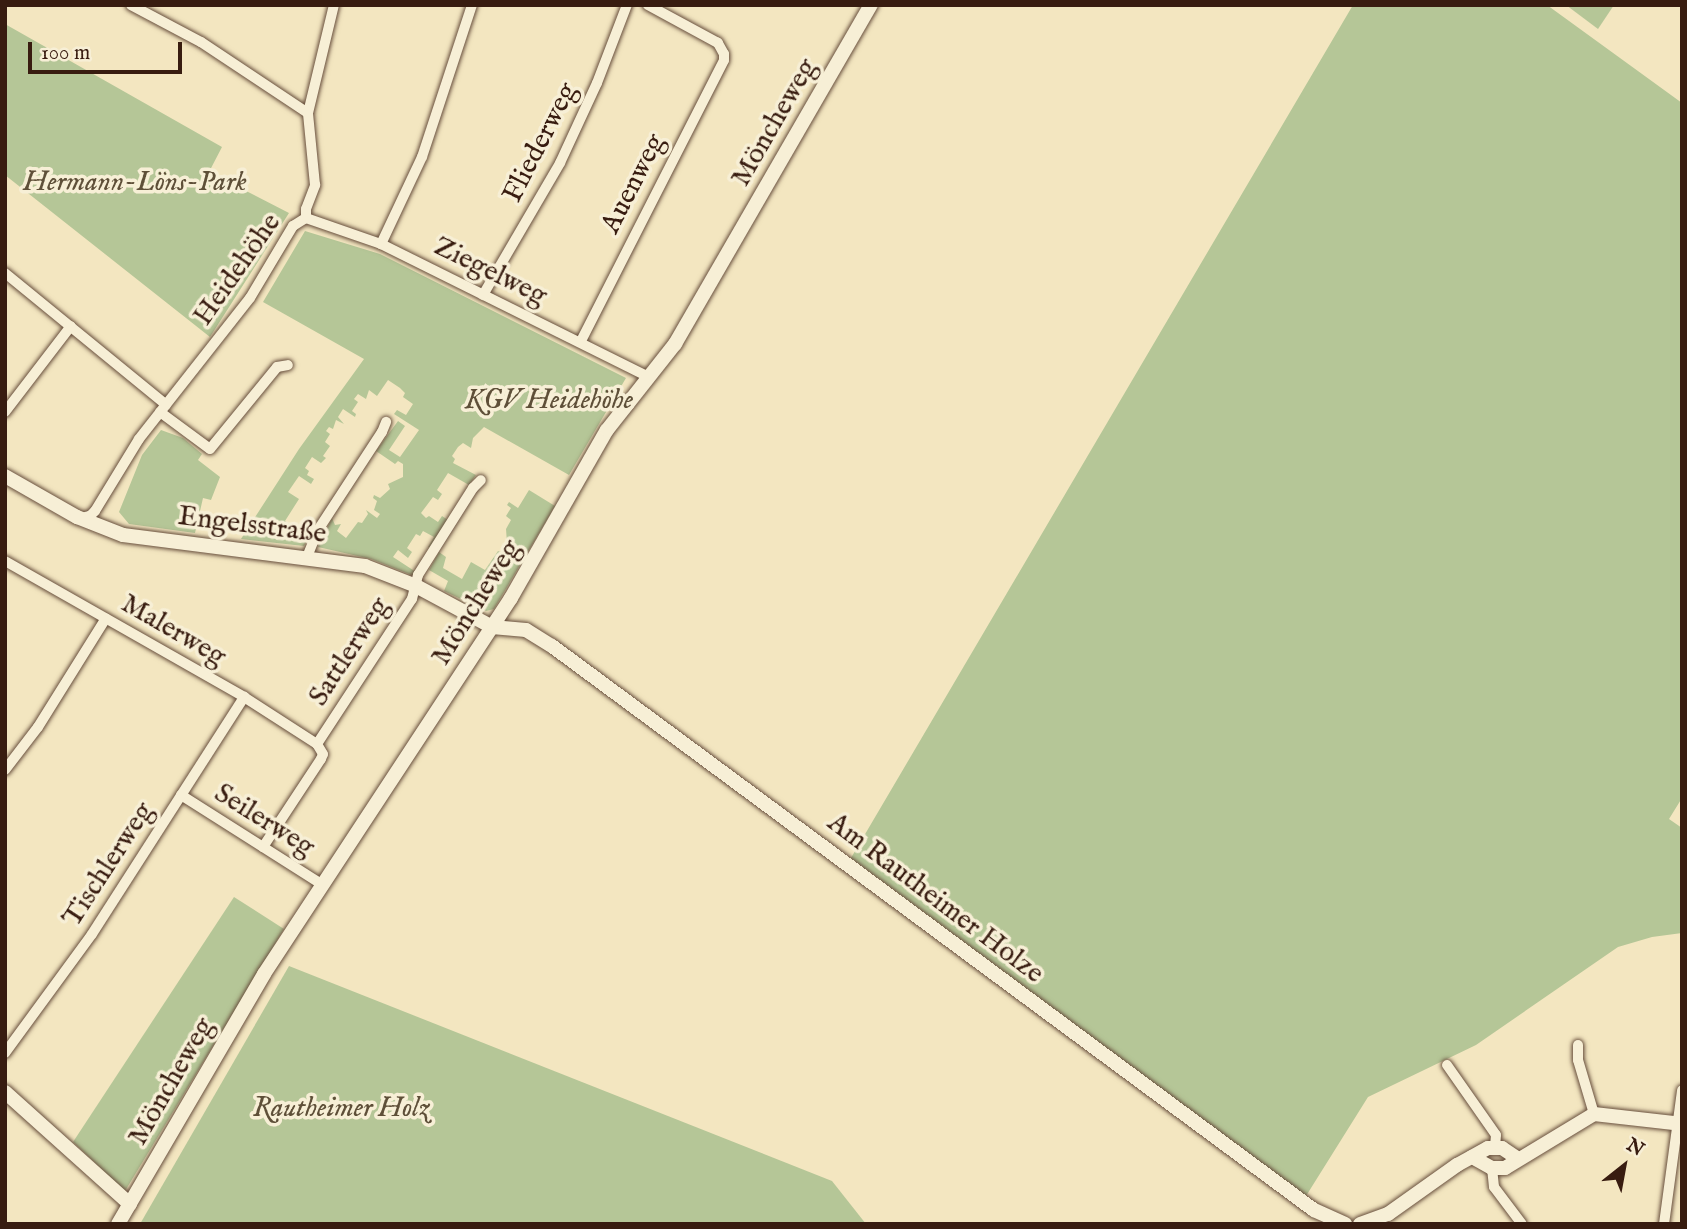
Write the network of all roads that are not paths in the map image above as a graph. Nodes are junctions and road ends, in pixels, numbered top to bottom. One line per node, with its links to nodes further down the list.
1 (131, 5): 7 (street)
2 (334, 5): 7 (street, Heidehöhe)
3 (472, 5): 9 (street)
4 (627, 5): 11 (street, Fliederweg)
5 (648, 5): 13 (street, Auenweg)
6 (871, 5): 15 (street, Möncheweg)
7 (308, 113): 8 (street, Heidehöhe)
8 (306, 218): 9 (street, Ziegelweg); 16 (street, Heidehöhe)
9 (381, 244): 11 (street, Ziegelweg)
10 (5, 273): 12 (street)
11 (483, 295): 13 (street, Ziegelweg)
12 (71, 326): 16 (street); 17 (street)
13 (581, 341): 15 (street, Ziegelweg)
14 (288, 365): 16 (street)
15 (649, 377): 26 (street, Möncheweg)
16 (163, 409): 21 (street, Heidehöhe)
17 (5, 412)
18 (386, 422): 22 (street)
19 (5, 476): 21 (street, Engelsstraße)
20 (481, 480): 24 (street, Sattlerweg)
21 (77, 517): 22 (street, Engelsstraße)
22 (307, 557): 24 (street, Engelsstraße)
23 (5, 561): 25 (street, Malerweg)
24 (416, 586): 26 (street, Engelsstraße); 28 (street, Sattlerweg)
25 (106, 618): 27 (street, Malerweg); 29 (street)
26 (492, 627): 32 (street, Möncheweg); 47 (street, Am Rautheimer Holze)
27 (244, 697): 28 (street, Malerweg); 30 (street, Tischlerweg)
28 (317, 744): 31 (street, Sattlerweg)
29 (5, 770)
30 (181, 795): 31 (street, Seilerweg); 34 (street, Tischlerweg)
31 (263, 847): 32 (street, Seilerweg)
32 (323, 885): 44 (street, Möncheweg)
33 (1578, 1045): 38 (street)
34 (5, 1053)
35 (1447, 1065): 40 (street)
36 (1682, 1090): 39 (street)
37 (5, 1092): 44 (street)
38 (1594, 1114): 39 (street); 42 (street)
39 (1679, 1124): 50 (street)
40 (1495, 1146): 41 (street); 42 (street)
41 (1472, 1157): 43 (street); 45 (street)
42 (1517, 1158): 43 (street)
43 (1492, 1168): 49 (street)
44 (130, 1204): 46 (street, Möncheweg)
45 (1380, 1221): 48 (street)
46 (118, 1224)
47 (1345, 1224)
48 (1360, 1224)
49 (1522, 1224)
50 (1664, 1224)

